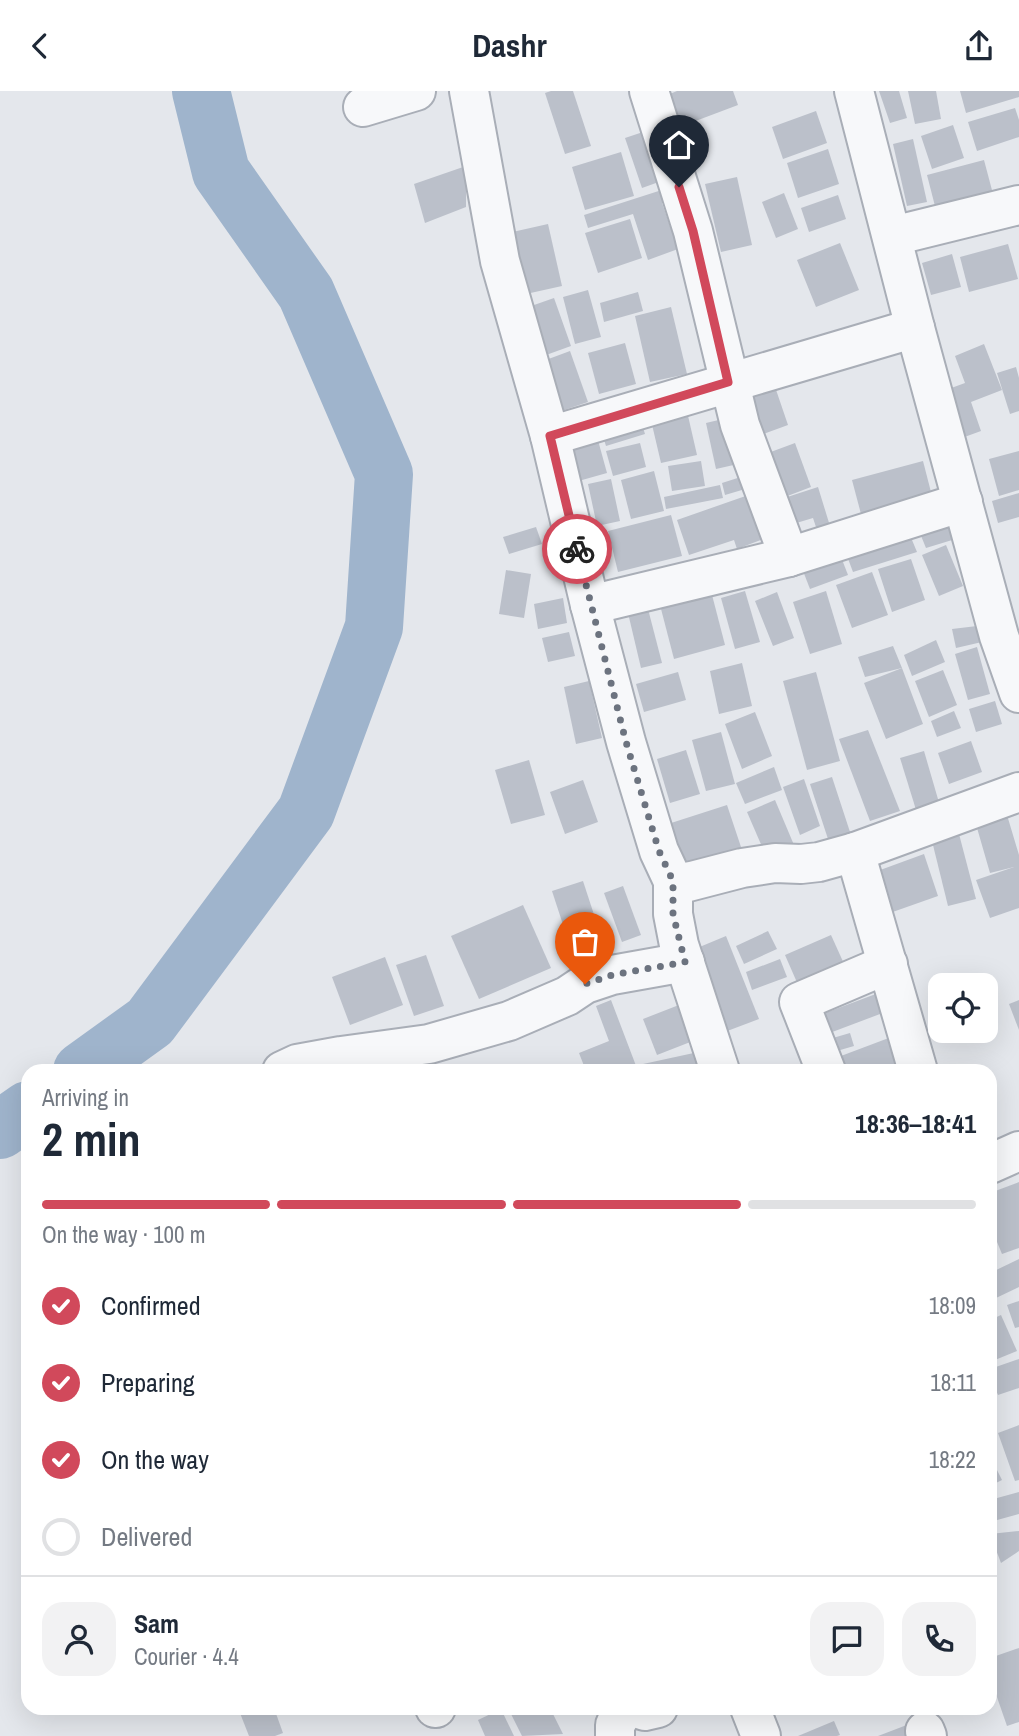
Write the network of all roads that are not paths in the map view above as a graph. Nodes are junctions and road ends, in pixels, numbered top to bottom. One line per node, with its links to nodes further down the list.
1 (416, 91): 5 (street)
2 (469, 91): 10 (street)
3 (649, 91): 9 (street)
4 (854, 91): 7 (street)
5 (363, 107)
6 (1019, 205): 7 (street)
7 (893, 236): 8 (street)
8 (915, 328): 9 (street); 11 (street)
9 (728, 382): 10 (street); 12 (street)
10 (550, 436): 13 (street)
11 (963, 502): 12 (street); 14 (street)
12 (789, 557): 13 (street)
13 (590, 605): 18 (street)
14 (1009, 633): 15 (street)
15 (1019, 693)
16 (1019, 792): 17 (street)
17 (855, 852): 18 (street); 20 (street)
18 (673, 881): 19 (street)
19 (685, 962): 21 (street); 23 (street)
20 (888, 964): 24 (street); 25 (street)
21 (433, 1057): 22 (street)
22 (297, 1064)
23 (718, 1064)
24 (822, 1064)
25 (916, 1064)
26 (1019, 1151): 27 (street)
27 (997, 1161)
28 (621, 1715): 30 (street)
29 (753, 1715): 31 (street)
30 (615, 1736)
31 (761, 1736)

